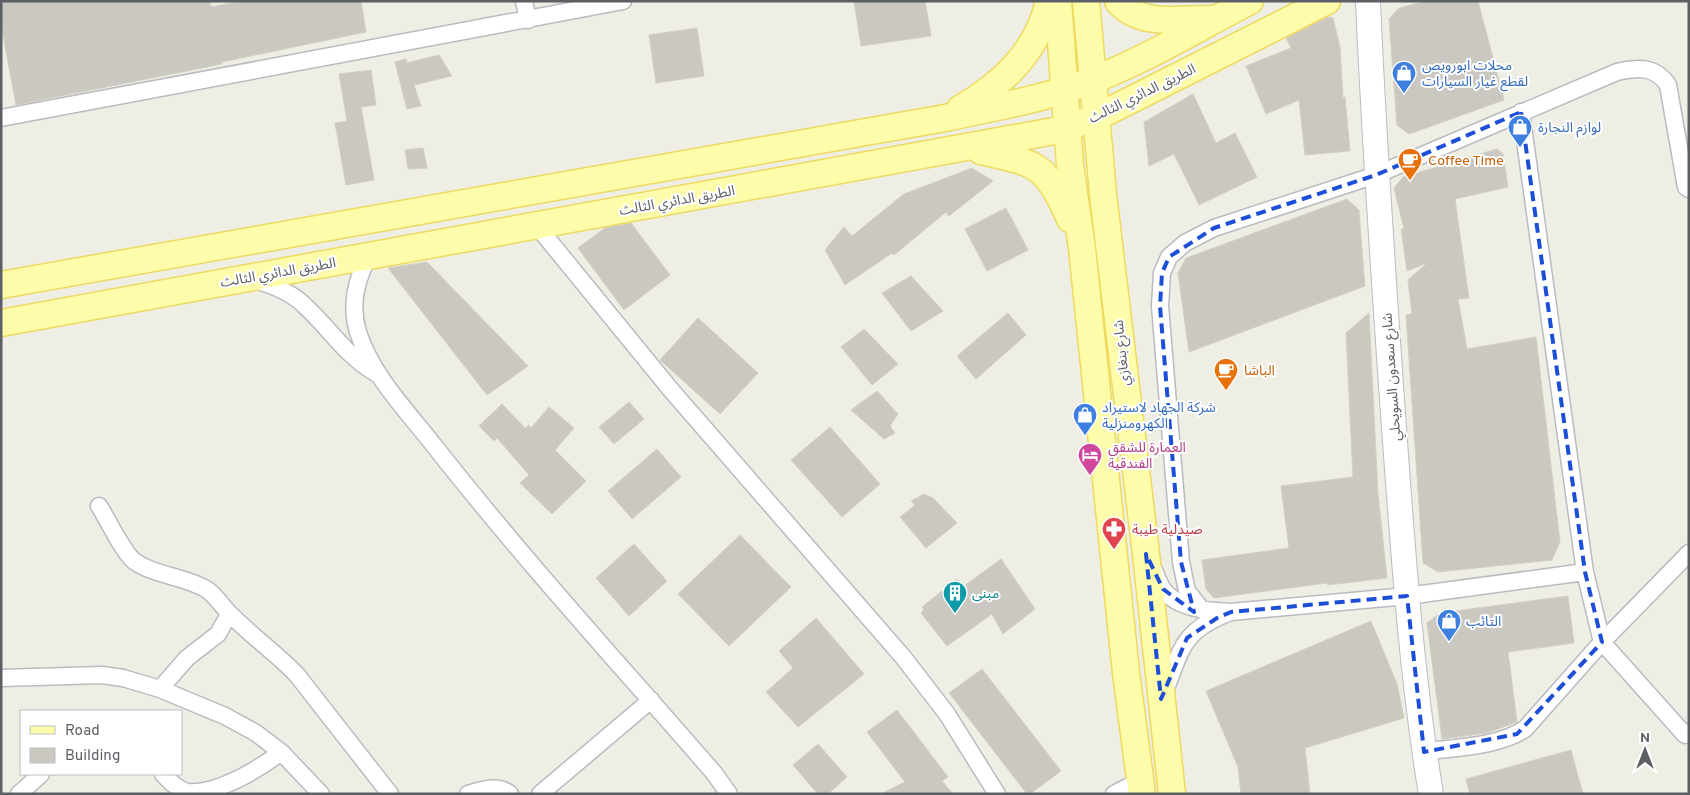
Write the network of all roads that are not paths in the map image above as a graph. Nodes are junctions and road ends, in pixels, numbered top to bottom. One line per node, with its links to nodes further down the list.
1 (524, 1): 11 (street)
2 (623, 1): 11 (street)
3 (1049, 1): 16 (main road)
4 (1058, 1): 13 (main road, شارع بنغازي)
5 (1086, 1): 12 (main road, شارع بنغازي)
6 (1118, 1): 10 (main road)
7 (1250, 1): 10 (main road)
8 (1327, 1): 17 (main road, الطريق الدائري الثالث)
9 (1368, 1): 20 (main road, شارع سعدون السويحلي)
10 (1216, 19): 12 (main road)
11 (528, 20): 15 (street)
12 (1092, 81): 13 (main road); 17 (main road, شارع بنغازي)
13 (1065, 89): 16 (main road); 18 (main road, شارع بنغازي)
14 (1521, 112): 20 (street); 21 (street); 32 (street)
15 (1, 118)
16 (945, 118): 26 (main road)
17 (1095, 118): 18 (main road, الطريق الدائري الثالث); 31 (main road, شارع بنغازي)
18 (1068, 127): 19 (main road, الطريق الدائري الثالث); 23 (main road, شارع بنغازي)
19 (966, 147): 22 (main road, الطريق الدائري الثالث); 23 (main road)
20 (1376, 175): 33 (main road, شارع سعدون السويحلي); 34 (street)
21 (1688, 192)
22 (537, 226): 24 (main road, الطريق الدائري الثالث); 55 (street)
23 (1082, 248): 47 (main road, شارع بنغازي)
24 (370, 256): 25 (main road, الطريق الدائري الثالث); 28 (street)
25 (245, 277): 27 (main road, الطريق الدائري الثالث); 28 (street)
26 (1, 285)
27 (1, 322)
28 (380, 376): 41 (street)
29 (99, 506): 36 (street)
30 (1689, 553): 37 (street)
31 (1146, 554): 34 (street); 40 (main road, شارع بنغازي)
32 (1585, 572): 33 (street); 37 (street)
33 (1407, 596): 35 (street); 44 (main road, شارع سعدون السويحلي)
34 (1202, 610): 35 (street)
35 (1231, 612): 40 (street)
36 (229, 614): 39 (street); 50 (street)
37 (1602, 642): 42 (street); 44 (street)
38 (1, 678): 39 (street)
39 (160, 689): 43 (street)
40 (1161, 699): 57 (main road, شارع بنغازي)
41 (651, 700): 53 (street); 54 (street)
42 (1688, 736)
43 (281, 752): 46 (street); 49 (street)
44 (1424, 752): 58 (main road, شارع سعدون السويحلي)
45 (40, 775): 48 (street)
46 (164, 775)
47 (1141, 787): 56 (street)
48 (19, 794)
49 (321, 794)
50 (390, 794)
51 (468, 794): 52 (street)
52 (510, 794)
53 (540, 794)
54 (729, 794)
55 (997, 794)
56 (1114, 794)
57 (1172, 794)
58 (1432, 794)

